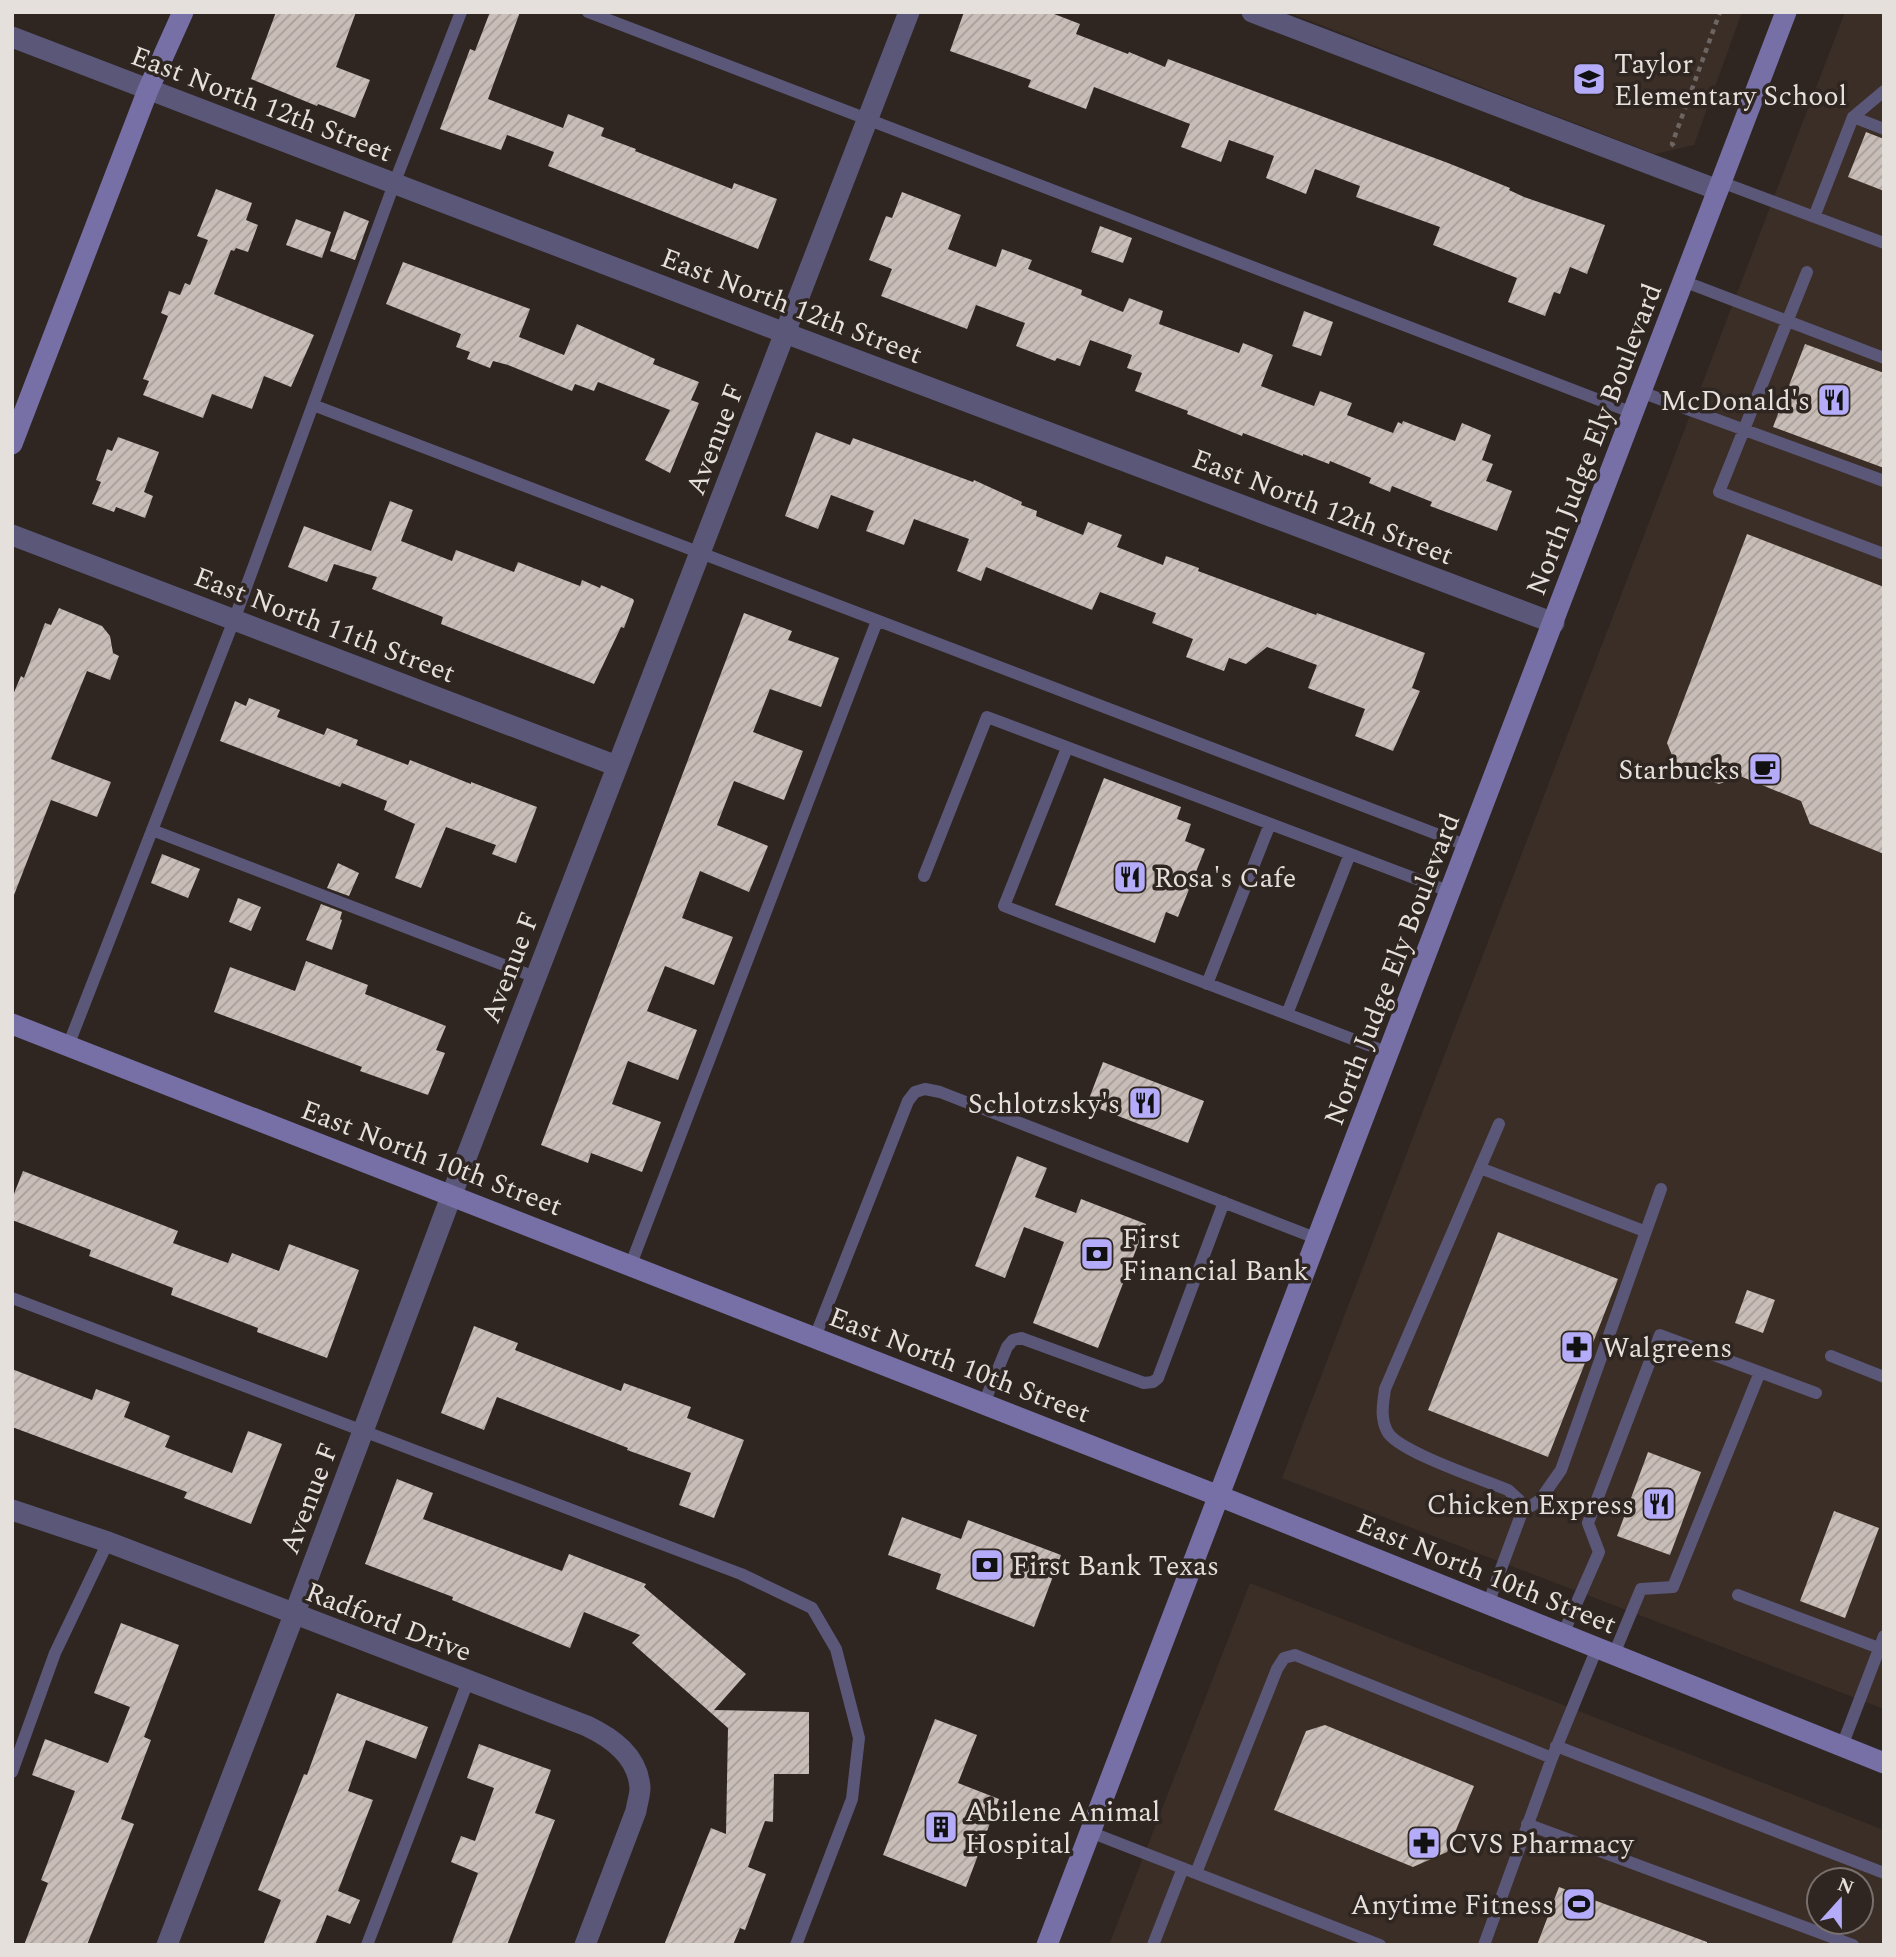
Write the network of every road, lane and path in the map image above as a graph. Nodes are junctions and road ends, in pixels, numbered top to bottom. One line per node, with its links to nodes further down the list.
1 (172, 12): 10 (main road)
2 (183, 12): 10 (main road)
3 (461, 12): 16 (lane)
4 (588, 12): 13 (lane)
5 (909, 12): 13 (street, Avenue F)
6 (1252, 12): 17 (street)
7 (1720, 12): 15 (path)
8 (1786, 12): 17 (main road, North Judge Ely Boulevard)
9 (12, 37): 10 (street, East North 12th Street)
10 (148, 90): 16 (street, East North 12th Street); 29 (main road)
11 (1884, 91): 12 (lane)
12 (1853, 117): 14 (lane); 18 (lane)
13 (867, 120): 23 (street, Avenue F); 27 (lane)
14 (1884, 129)
15 (1681, 153)
16 (394, 184): 23 (street, East North 12th Street); 26 (lane)
17 (1719, 186): 18 (lane); 21 (main road, North Judge Ely Boulevard)
18 (1814, 217): 19 (lane)
19 (1884, 243)
20 (1807, 272): 22 (lane)
21 (1683, 281): 22 (lane); 25 (main road, North Judge Ely Boulevard)
22 (1786, 320): 24 (lane); 28 (lane)
23 (785, 333): 32 (street, Avenue F); 36 (street, East North 12th Street)
24 (1884, 358)
25 (1641, 392): 27 (main road, North Judge Ely Boulevard); 28 (lane)
26 (313, 405): 32 (lane); 34 (lane)
27 (1633, 413): 36 (main road, North Judge Ely Boulevard)
28 (1744, 430): 30 (lane); 33 (lane)
29 (12, 444)
30 (1884, 481)
31 (12, 536): 34 (street, East North 11th Street)
32 (699, 554): 35 (lane); 38 (street, Avenue F)
33 (1884, 554)
34 (234, 620): 38 (street, East North 11th Street); 40 (lane)
35 (877, 621): 41 (lane); 58 (lane)
36 (1554, 623): 41 (main road, North Judge Ely Boulevard)
37 (1067, 748): 39 (lane); 43 (lane); 46 (lane)
38 (617, 766): 45 (street, Avenue F)
39 (1270, 824): 42 (lane); 46 (lane)
40 (152, 830): 45 (lane); 49 (lane)
41 (1468, 846): 44 (main road, North Judge Ely Boulevard)
42 (1350, 854): 44 (lane); 47 (lane)
43 (924, 876)
44 (1451, 892): 50 (main road, North Judge Ely Boulevard)
45 (535, 977): 54 (street, Avenue F)
46 (1207, 984): 47 (lane)
47 (1287, 1014): 50 (lane)
48 (12, 1024): 49 (main road, East North 10th Street)
49 (68, 1046): 54 (main road, East North 10th Street)
50 (1389, 1054): 57 (main road, North Judge Ely Boulevard)
51 (1499, 1124): 52 (lane)
52 (1480, 1168): 56 (lane); 69 (lane)
53 (1661, 1189): 56 (lane)
54 (452, 1194): 58 (main road, East North 10th Street); 66 (street, Avenue F)
55 (1224, 1202): 57 (lane); 60 (lane); 65 (lane)
56 (1644, 1231): 69 (lane)
57 (1318, 1239): 67 (main road, North Judge Ely Boulevard)
58 (631, 1264): 60 (main road, East North 10th Street)
59 (12, 1298): 66 (lane)
60 (815, 1337): 65 (main road, East North 10th Street)
61 (1831, 1356): 63 (lane)
62 (1760, 1372): 64 (lane); 74 (lane); 76 (lane)
63 (1884, 1377)
64 (1816, 1392)
65 (984, 1403): 67 (main road, East North 10th Street)
66 (363, 1431): 73 (street, Avenue F); 91 (lane)
67 (1219, 1496): 72 (main road, East North 10th Street); 83 (main road, North Judge Ely Boulevard)
68 (12, 1510): 70 (street, Radford Drive)
69 (1522, 1512): 72 (lane)
70 (108, 1542): 73 (street, Radford Drive); 81 (lane)
71 (1738, 1595): 75 (lane)
72 (1488, 1604): 74 (main road, East North 10th Street)
73 (295, 1615): 77 (street, Radford Drive); 88 (street, Avenue F)
74 (1563, 1634): 76 (main road, East North 10th Street)
75 (1881, 1642): 78 (lane)
76 (1605, 1651): 78 (main road, East North 10th Street); 79 (lane)
77 (468, 1681): 89 (lane); 90 (street, Radford Drive)
78 (1842, 1746): 80 (main road, East North 10th Street)
79 (1554, 1752): 82 (lane); 85 (lane); 86 (lane)
80 (1884, 1763)
81 (12, 1772)
82 (1527, 1824): 94 (lane); 95 (lane)
83 (1090, 1832): 84 (lane); 92 (main road, North Judge Ely Boulevard)
84 (1183, 1868): 85 (lane); 93 (lane)
85 (1196, 1873): 87 (lane)
86 (1884, 1873)
87 (1374, 1944)
88 (167, 1945)
89 (367, 1945)
90 (585, 1945)
91 (796, 1945)
92 (1046, 1945)
93 (1153, 1945)
94 (1483, 1945)
95 (1853, 1945)

